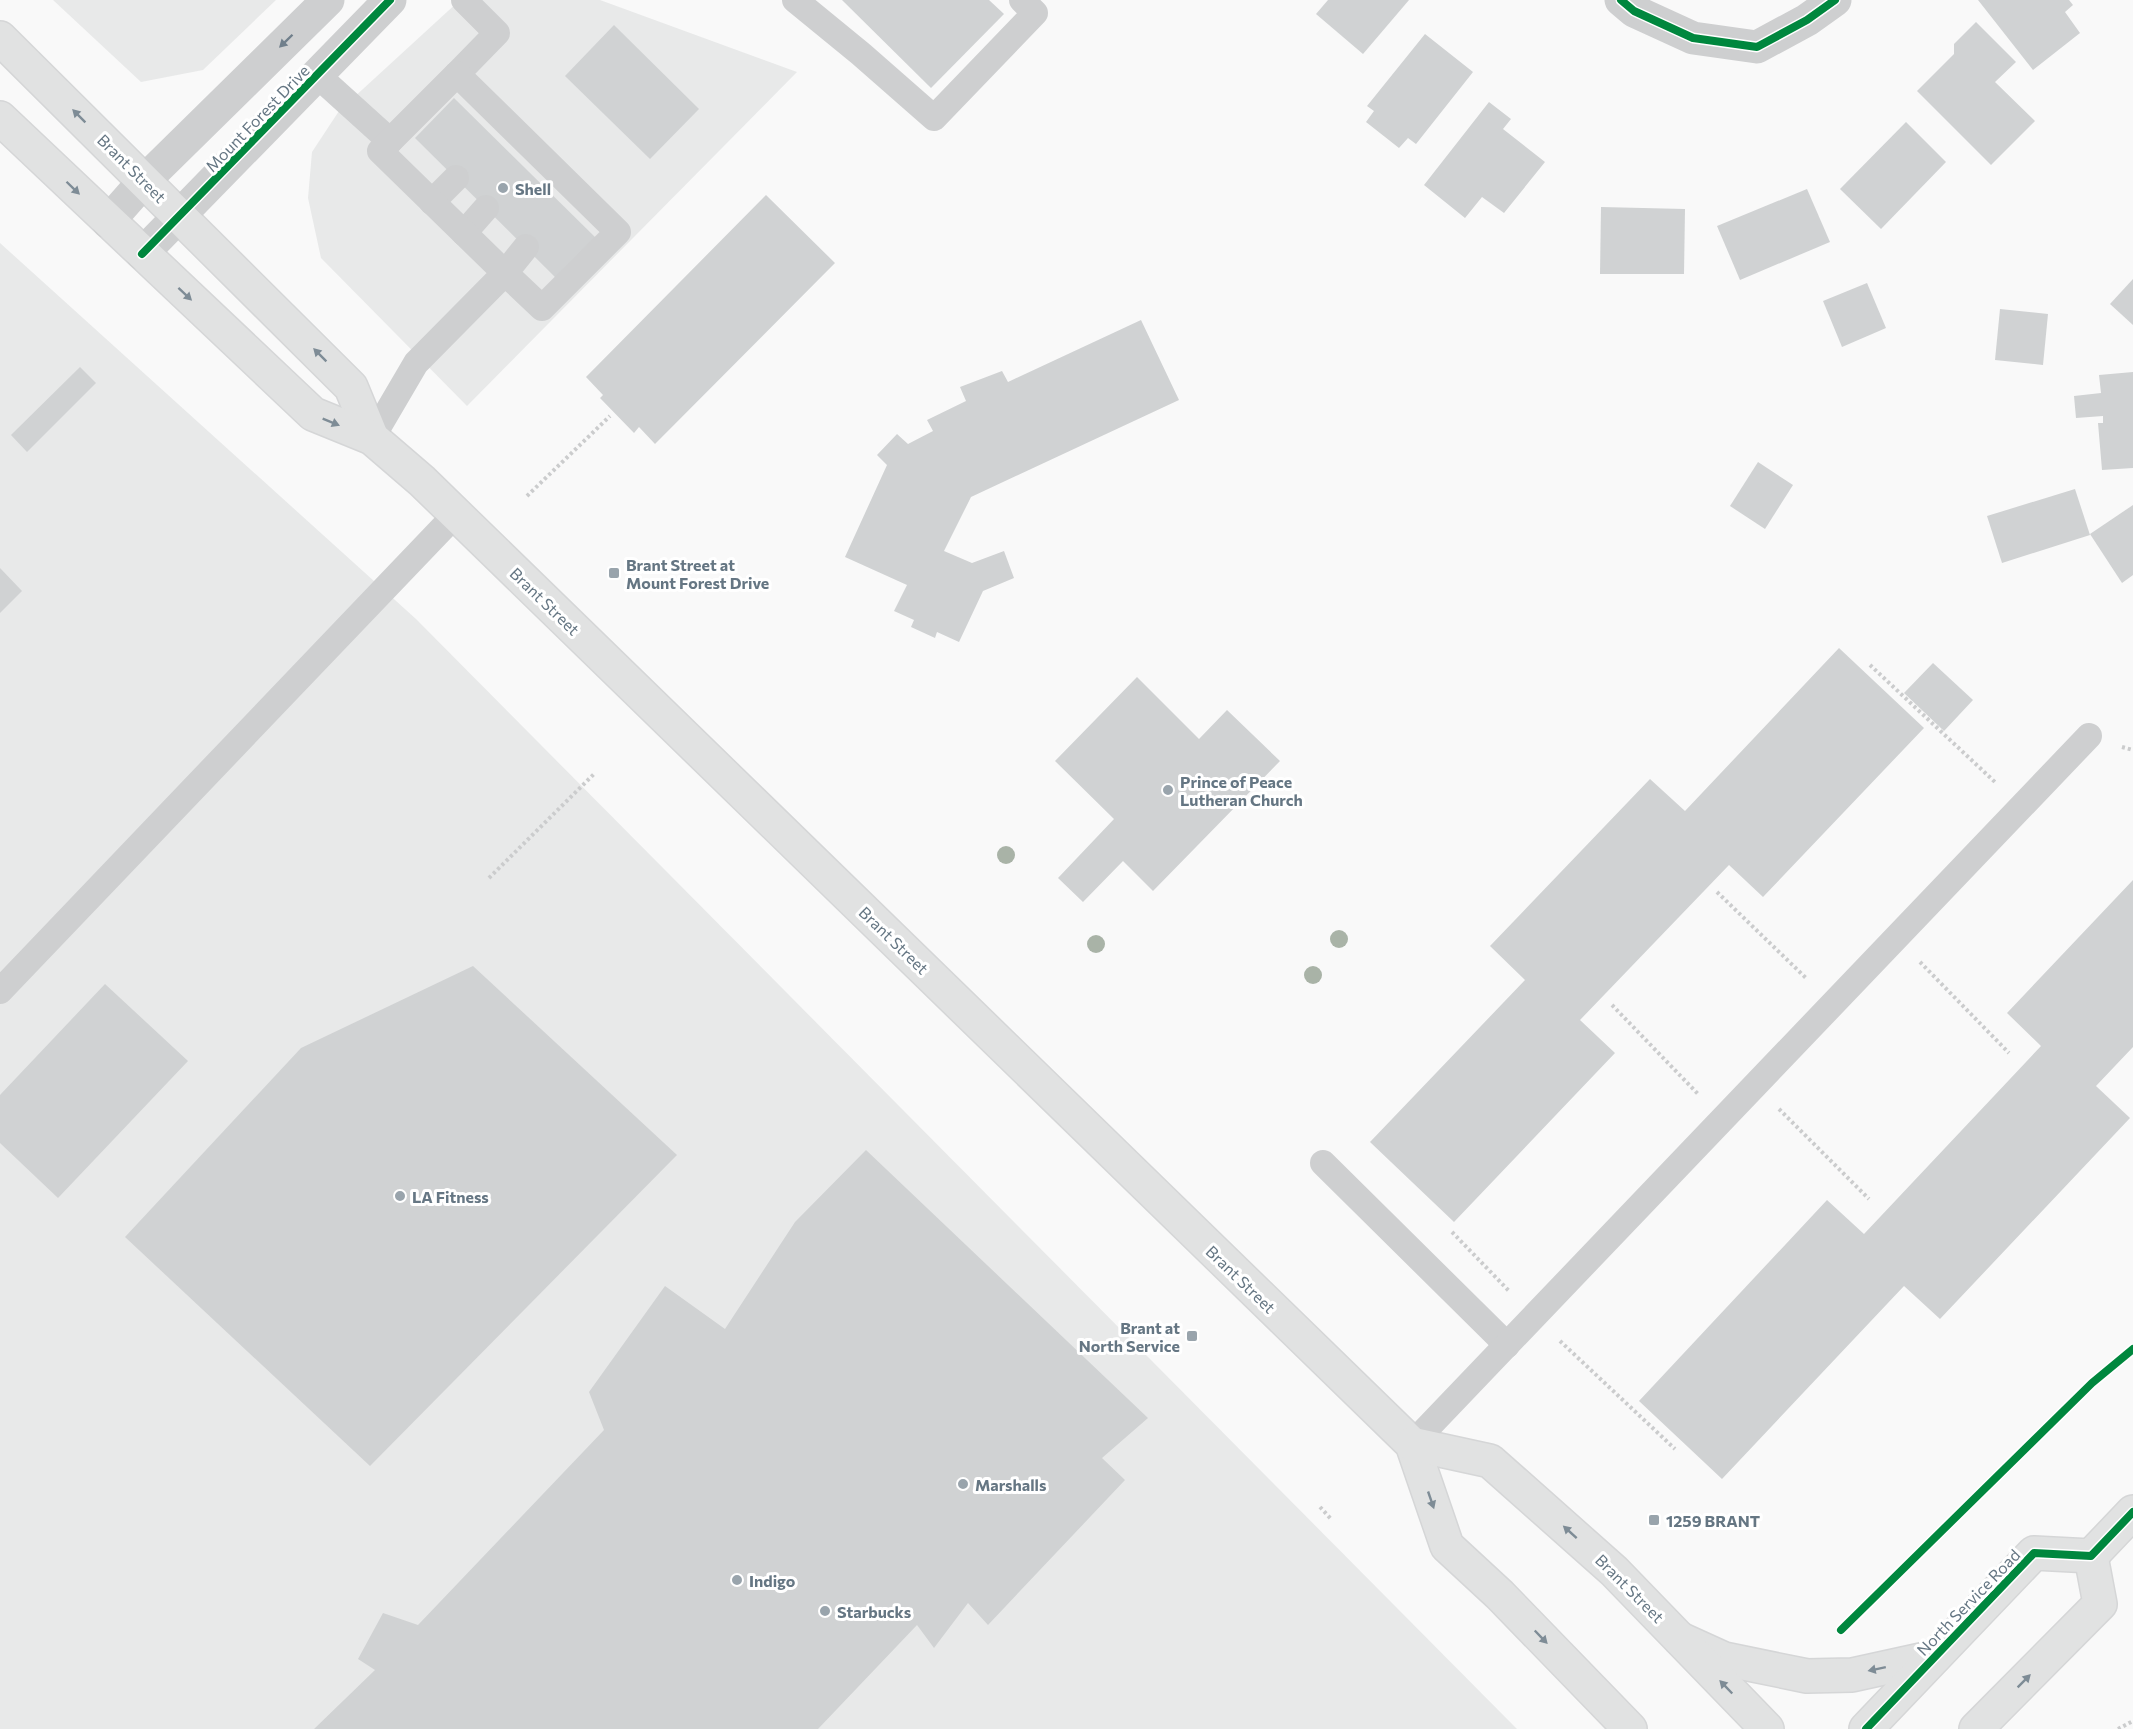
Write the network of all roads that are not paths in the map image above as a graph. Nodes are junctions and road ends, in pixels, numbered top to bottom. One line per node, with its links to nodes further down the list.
1 (328, 0): 14 (street, Mount Forest Drive, one-way to 14)
2 (390, 0): 10 (street, Mount Forest Drive)
3 (464, 0): 9 (lane)
4 (795, 0): 5 (lane)
5 (1022, 0)
6 (1621, 0): 7 (street)
7 (1835, 0)
8 (0, 38): 14 (main road, Brant Street, one-way to 8)
9 (457, 74): 12 (lane); 22 (lane)
10 (317, 75): 12 (lane); 17 (street, Mount Forest Drive)
11 (0, 118): 18 (main road, Brant Street, one-way to 18)
12 (390, 141): 15 (lane)
13 (456, 178): 15 (lane)
14 (144, 180): 17 (main road, Brant Street); 18 (street, Mount Forest Drive)
15 (432, 202): 19 (lane)
16 (486, 208): 19 (lane)
17 (180, 216): 21 (street, Mount Forest Drive); 23 (main road, Brant Street, one-way to 17)
18 (108, 222): 21 (main road, Brant Street)
19 (464, 233): 22 (lane)
20 (526, 247): 22 (lane)
21 (142, 254): 23 (main road, Brant Street, one-way to 23)
22 (505, 273): 23 (lane)
23 (372, 438): 24 (main road, Brant Street)
24 (456, 514): 26 (lane); 29 (main road, Brant Street)
25 (2089, 736): 28 (lane)
26 (0, 991)
27 (1323, 1163): 28 (lane)
28 (1507, 1345): 29 (lane)
29 (1412, 1444): 32 (main road, Brant Street, one-way to 29); 34 (main road, Brant Street, one-way to 34)
30 (2133, 1512): 31 (main road)
31 (2091, 1556): 33 (main road, North Service Road); 35 (main road, one-way to 31)
32 (1680, 1638): 33 (main road, one-way to 32); 36 (main road, Brant Street, one-way to 32)
33 (1934, 1657): 37 (main road, North Service Road)
34 (1618, 1722)
35 (1980, 1727)
36 (1767, 1729)
37 (1866, 1729)

